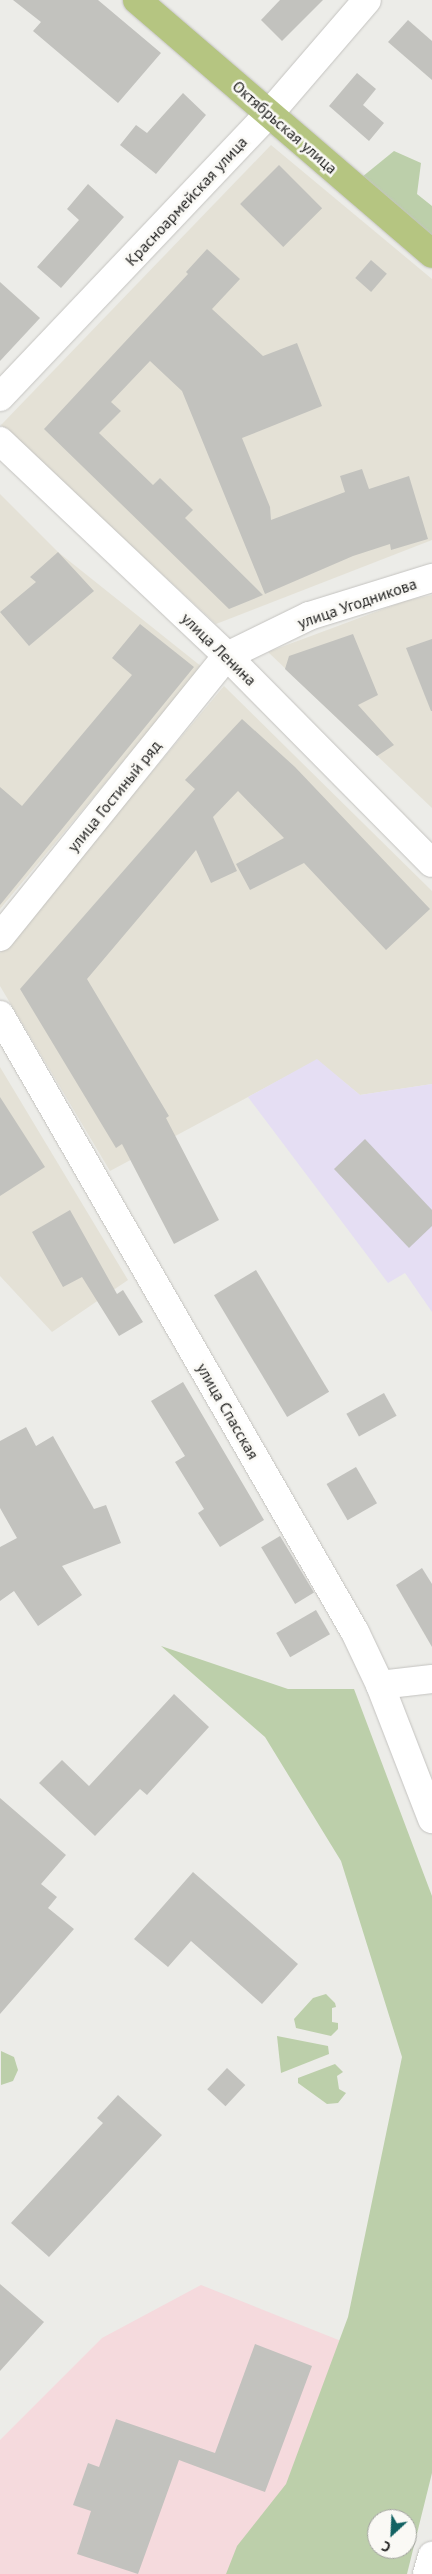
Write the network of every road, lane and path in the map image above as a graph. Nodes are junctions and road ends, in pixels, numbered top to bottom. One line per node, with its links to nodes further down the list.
1 (137, 0): 3 (main road, Октябрьская улица)
2 (367, 0): 3 (street, Красноармейская улица)
3 (269, 114): 4 (main road, Октябрьская улица); 5 (street, Красноармейская улица)
4 (432, 254)
5 (0, 397)
6 (0, 441): 8 (street, улица Ленина)
7 (432, 578): 8 (street, улица Угодникова)
8 (227, 656): 9 (street, улица Ленина); 10 (street, улица Гостиный ряд)
9 (432, 863)
10 (0, 937)
11 (0, 1015): 13 (street, улица Спасская)
12 (432, 1679): 13 (street)
13 (380, 1685): 14 (street, улица Спасская)
14 (432, 1819)
15 (432, 2556): 16 (street)
16 (427, 2574)

